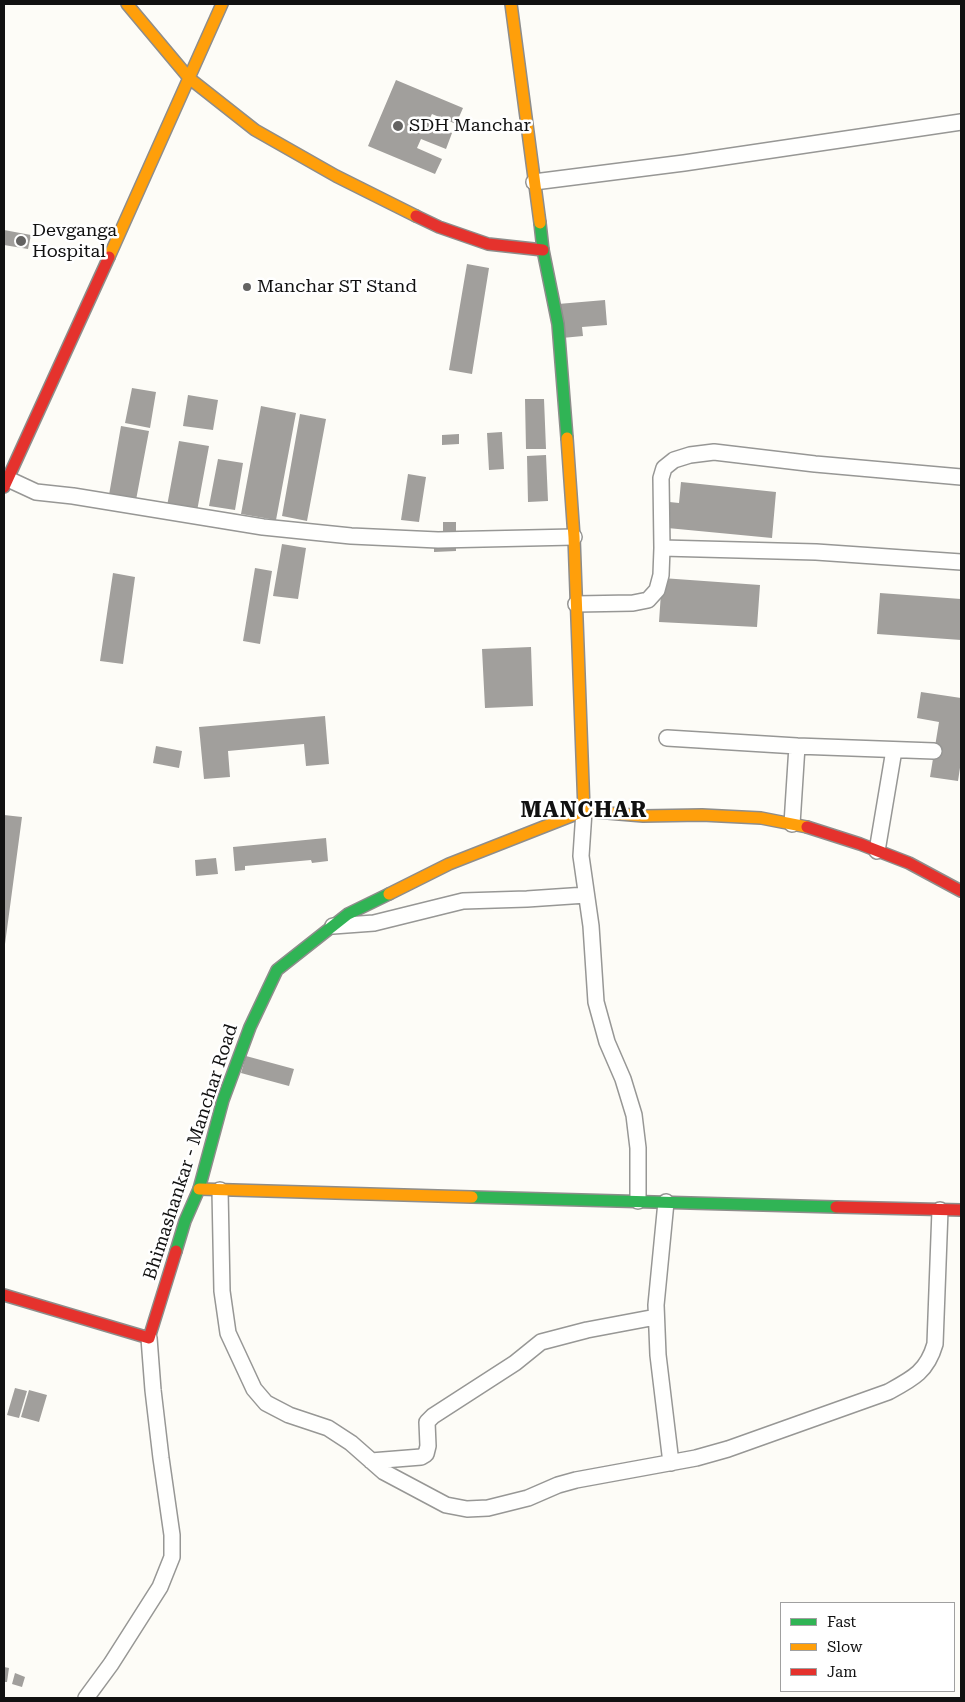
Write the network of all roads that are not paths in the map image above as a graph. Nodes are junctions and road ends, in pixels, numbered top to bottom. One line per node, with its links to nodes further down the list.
1 (127, 4): 4 (main road)
2 (222, 4): 4 (main road)
3 (511, 4): 6 (main road)
4 (189, 78): 7 (main road); 9 (main road)
5 (961, 122): 6 (street)
6 (534, 182): 7 (main road)
7 (543, 250): 10 (main road)
8 (961, 478): 11 (street)
9 (6, 483): 10 (street)
10 (574, 537): 13 (main road)
11 (662, 548): 12 (street); 13 (street)
12 (961, 562)
13 (576, 604): 18 (main road)
14 (667, 738): 15 (street)
15 (797, 746): 16 (street); 19 (street)
16 (894, 750): 17 (street); 20 (street)
17 (934, 752)
18 (584, 811): 19 (main road, Bhimashankar - Manchar Road); 22 (street); 23 (main road, Bhimashankar - Manchar Road)
19 (792, 824): 20 (main road, Bhimashankar - Manchar Road)
20 (877, 851): 21 (main road, Bhimashankar - Manchar Road)
21 (961, 889)
22 (586, 895): 23 (street); 26 (street)
23 (331, 926): 24 (main road, Bhimashankar - Manchar Road)
24 (199, 1189): 25 (main road); 32 (main road, Bhimashankar - Manchar Road)
25 (220, 1190): 26 (main road); 33 (street)
26 (638, 1201): 27 (main road)
27 (666, 1202): 28 (main road); 31 (street)
28 (940, 1210): 29 (main road); 34 (street)
29 (961, 1210)
30 (4, 1295): 32 (main road)
31 (656, 1317): 33 (street); 34 (street)
32 (149, 1338): 35 (street)
33 (371, 1461): 34 (street)
34 (671, 1463)
35 (86, 1698)

